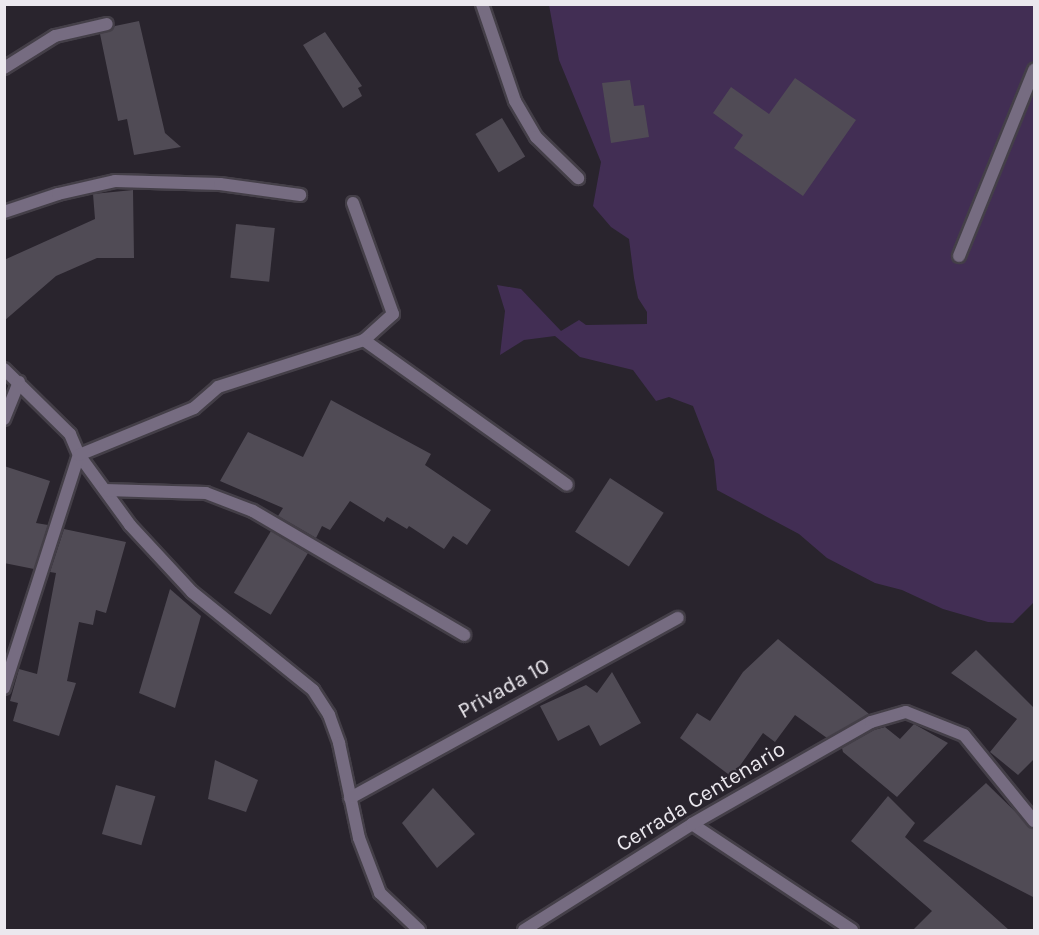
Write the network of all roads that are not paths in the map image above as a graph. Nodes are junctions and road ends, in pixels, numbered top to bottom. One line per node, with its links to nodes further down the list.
1 (482, 4): 5 (street)
2 (106, 24): 3 (street)
3 (4, 68)
4 (1035, 70): 9 (street)
5 (578, 178)
6 (300, 195): 8 (street)
7 (353, 203): 10 (street)
8 (4, 212)
9 (959, 256)
10 (364, 340): 14 (street); 15 (street)
11 (4, 369): 12 (street)
12 (19, 382): 13 (street); 14 (street)
13 (4, 419)
14 (79, 455): 16 (street); 19 (street)
15 (567, 484)
16 (105, 490): 18 (street); 20 (street)
17 (678, 618): 20 (street, Privada 10)
18 (464, 635)
19 (4, 688)
20 (350, 798): 23 (street)
21 (1035, 821): 22 (street, Cerrada Centenario)
22 (692, 824): 24 (street, Cerrada Centenario); 25 (street)
23 (419, 930)
24 (524, 930)
25 (852, 930)

